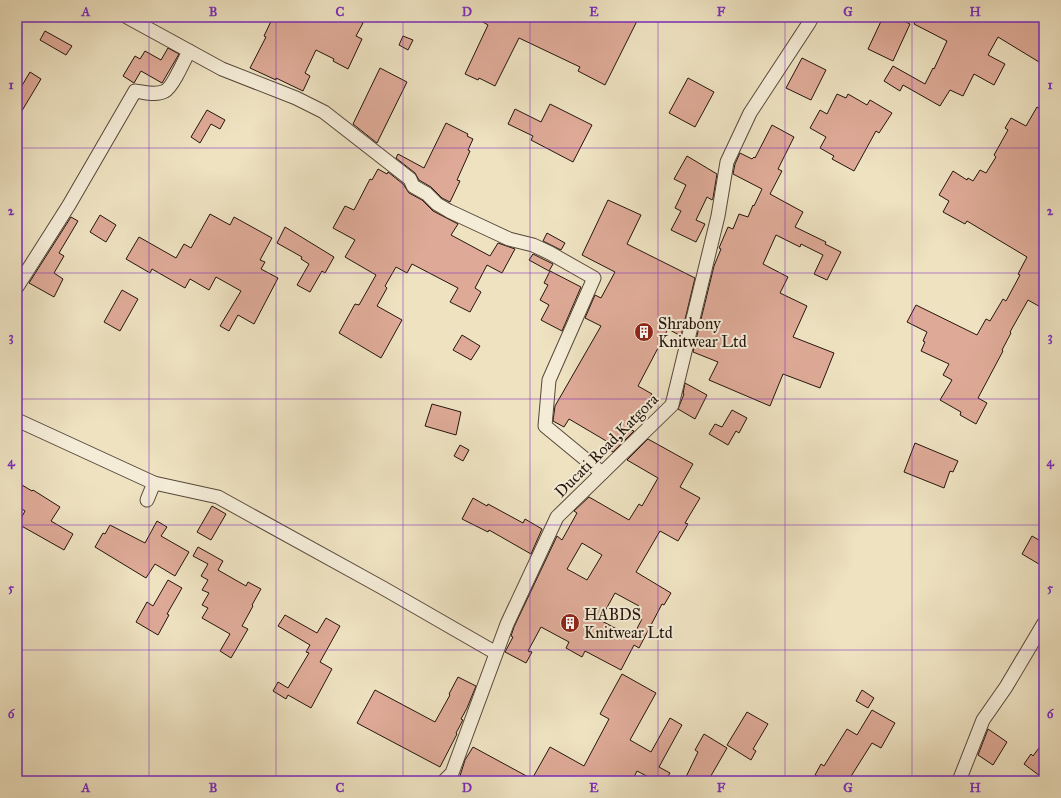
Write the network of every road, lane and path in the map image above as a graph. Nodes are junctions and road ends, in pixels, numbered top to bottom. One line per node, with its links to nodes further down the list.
1 (127, 17): 3 (street)
2 (812, 17): 6 (street, Ducati Road,Katgora)
3 (189, 51): 4 (street); 6 (street)
4 (17, 287)
5 (17, 420): 7 (street)
6 (602, 473): 10 (street, Ducati Road,Katgora)
7 (154, 483): 8 (street); 10 (street)
8 (147, 500)
9 (1044, 623): 12 (street)
10 (496, 653): 11 (street, Ducati Road,Katgora)
11 (444, 781)
12 (960, 781)

